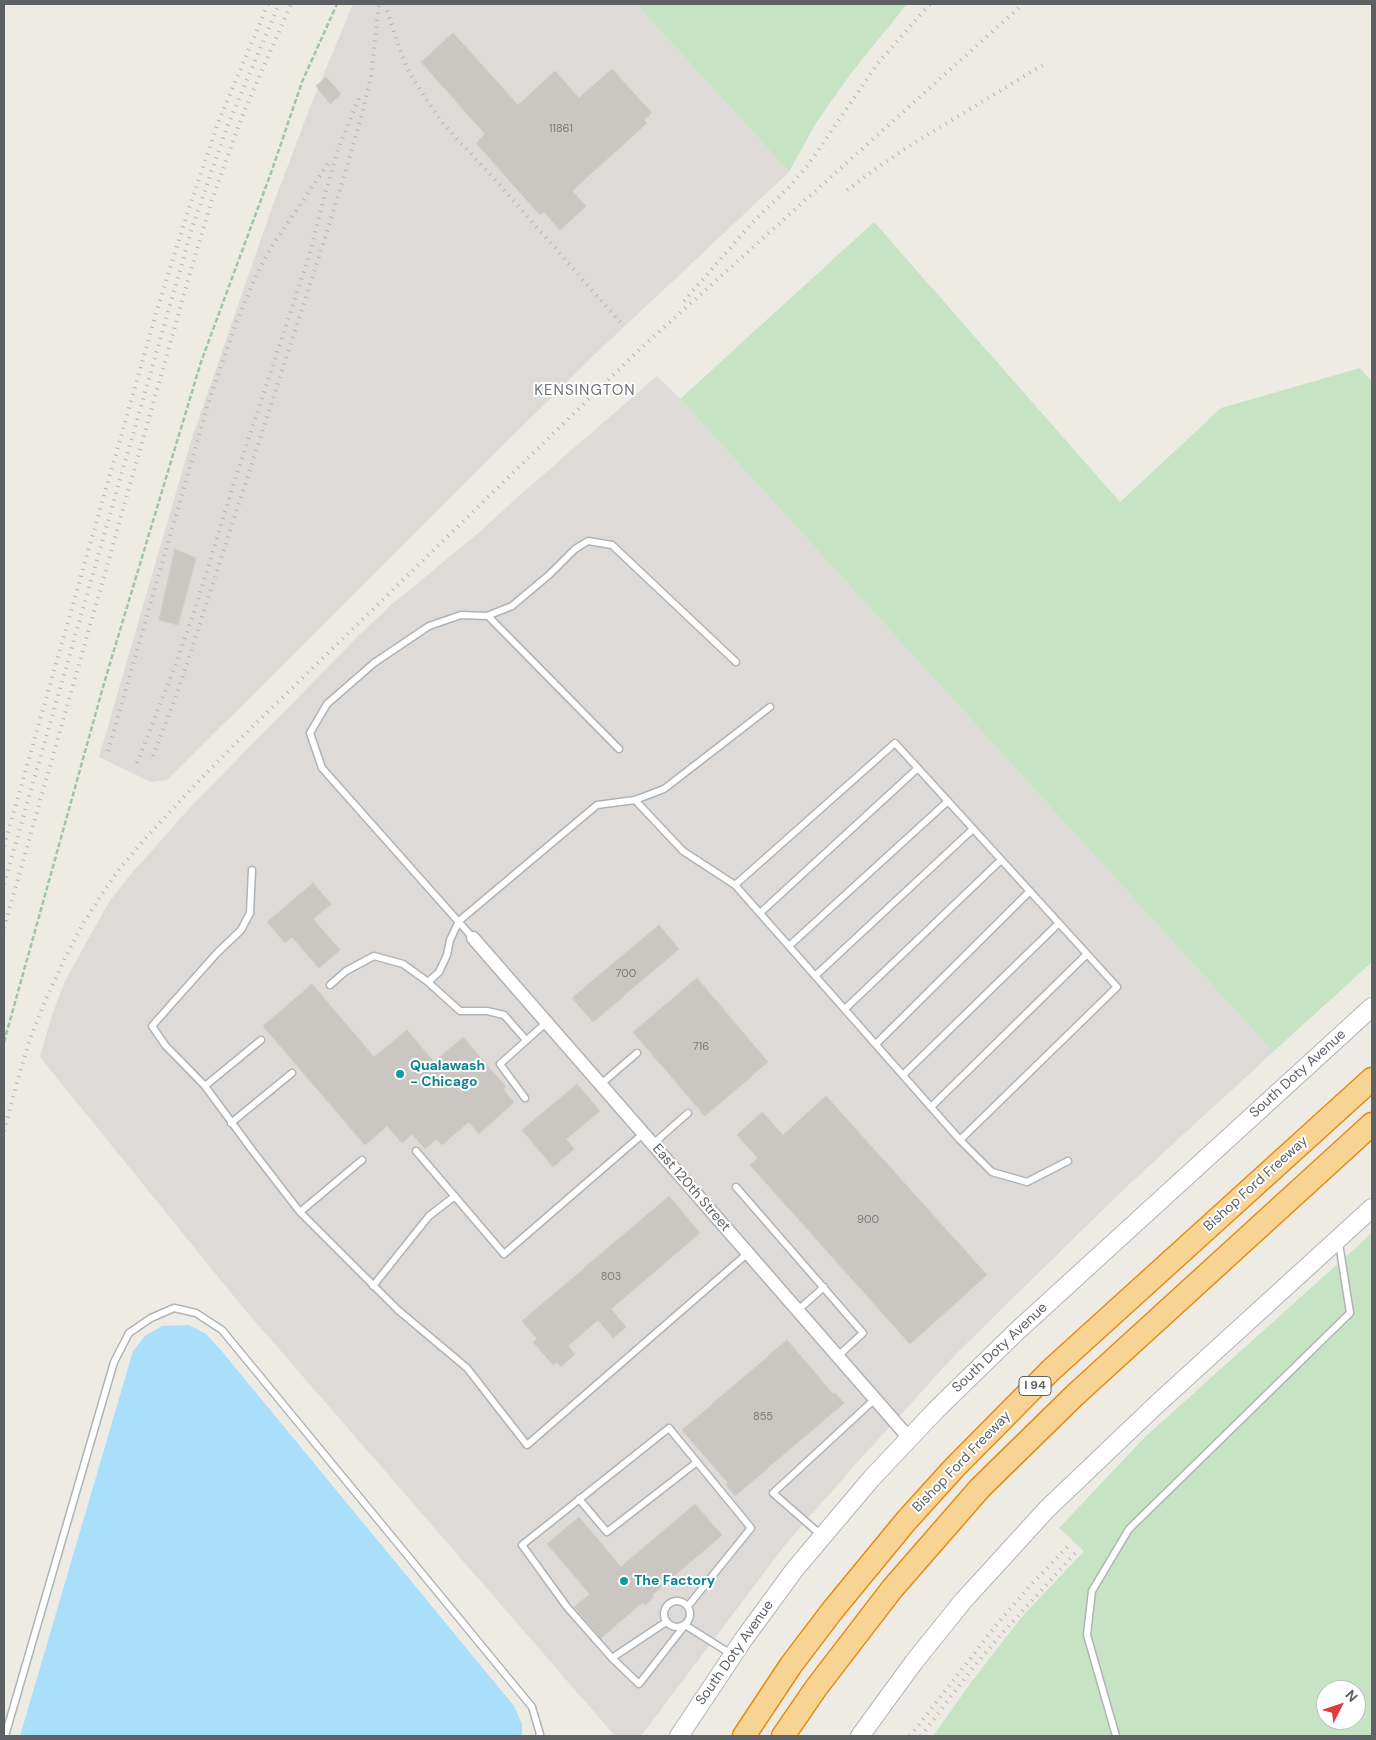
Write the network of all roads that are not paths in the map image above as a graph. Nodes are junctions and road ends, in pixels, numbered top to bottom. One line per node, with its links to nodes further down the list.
1 (488, 616): 2 (lane); 4 (lane); 14 (lane)
2 (736, 662)
3 (770, 707): 6 (lane)
4 (619, 749)
5 (918, 768): 7 (lane); 11 (lane); 13 (lane)
6 (635, 800): 11 (lane); 14 (lane)
7 (948, 801): 8 (lane); 17 (lane)
8 (973, 829): 9 (lane); 19 (lane)
9 (1001, 860): 12 (lane); 23 (lane)
10 (252, 870): 33 (lane)
11 (735, 885): 13 (lane)
12 (1030, 891): 15 (lane); 27 (lane)
13 (760, 913): 17 (lane)
14 (459, 921): 16 (lane); 20 (lane)
15 (1059, 923): 18 (lane); 30 (lane)
16 (473, 938): 24 (street, East 120th Street)
17 (789, 946): 19 (lane)
18 (1087, 954): 35 (lane); 40 (lane)
19 (815, 976): 23 (lane)
20 (428, 982): 21 (lane); 26 (lane)
21 (330, 985)
22 (1372, 1007): 56 (street, South Doty Avenue)
23 (844, 1009): 27 (lane)
24 (547, 1022): 26 (lane); 32 (street, East 120th Street)
25 (260, 1040): 33 (lane)
26 (526, 1040): 34 (lane)
27 (876, 1044): 30 (lane)
28 (637, 1053): 32 (lane)
29 (292, 1073): 37 (lane)
30 (903, 1075): 35 (lane)
31 (1372, 1079): 68 (highway, Bishop Ford Freeway / I 94)
32 (601, 1084): 39 (street, East 120th Street)
33 (205, 1086): 37 (lane)
34 (526, 1098)
35 (931, 1107): 40 (lane)
36 (688, 1114): 41 (lane)
37 (231, 1123): 48 (lane)
38 (1372, 1124): 69 (highway, I 94)
39 (644, 1133): 41 (street, East 120th Street); 46 (lane)
40 (960, 1140): 44 (lane)
41 (653, 1144): 50 (street, East 120th Street)
42 (416, 1151): 46 (lane)
43 (362, 1160): 48 (lane)
44 (1068, 1161)
45 (736, 1187): 52 (lane)
46 (455, 1196): 51 (lane)
47 (1372, 1208): 49 (street)
48 (300, 1212): 51 (lane)
49 (1338, 1239): 70 (street); 71 (lane)
50 (748, 1253): 51 (lane); 53 (street, East 120th Street)
51 (373, 1286)
52 (824, 1287): 53 (lane); 54 (lane)
53 (798, 1310): 54 (street, East 120th Street)
54 (838, 1356): 55 (street, East 120th Street)
55 (876, 1398): 56 (street, East 120th Street); 59 (lane)
56 (909, 1438): 59 (street, South Doty Avenue)
57 (697, 1462): 58 (lane); 58 (lane); 60 (lane)
58 (580, 1499): 64 (lane)
59 (822, 1537): 63 (street, South Doty Avenue)
60 (688, 1606): 61 (lane); 62 (lane)
61 (666, 1622): 62 (lane); 64 (lane)
62 (685, 1625): 63 (lane); 64 (lane)
63 (733, 1655): 67 (street, South Doty Avenue)
64 (612, 1658)
65 (5, 1736): 66 (lane)
66 (539, 1736)
67 (679, 1736)
68 (744, 1736)
69 (783, 1736)
70 (860, 1736)
71 (1116, 1736)

